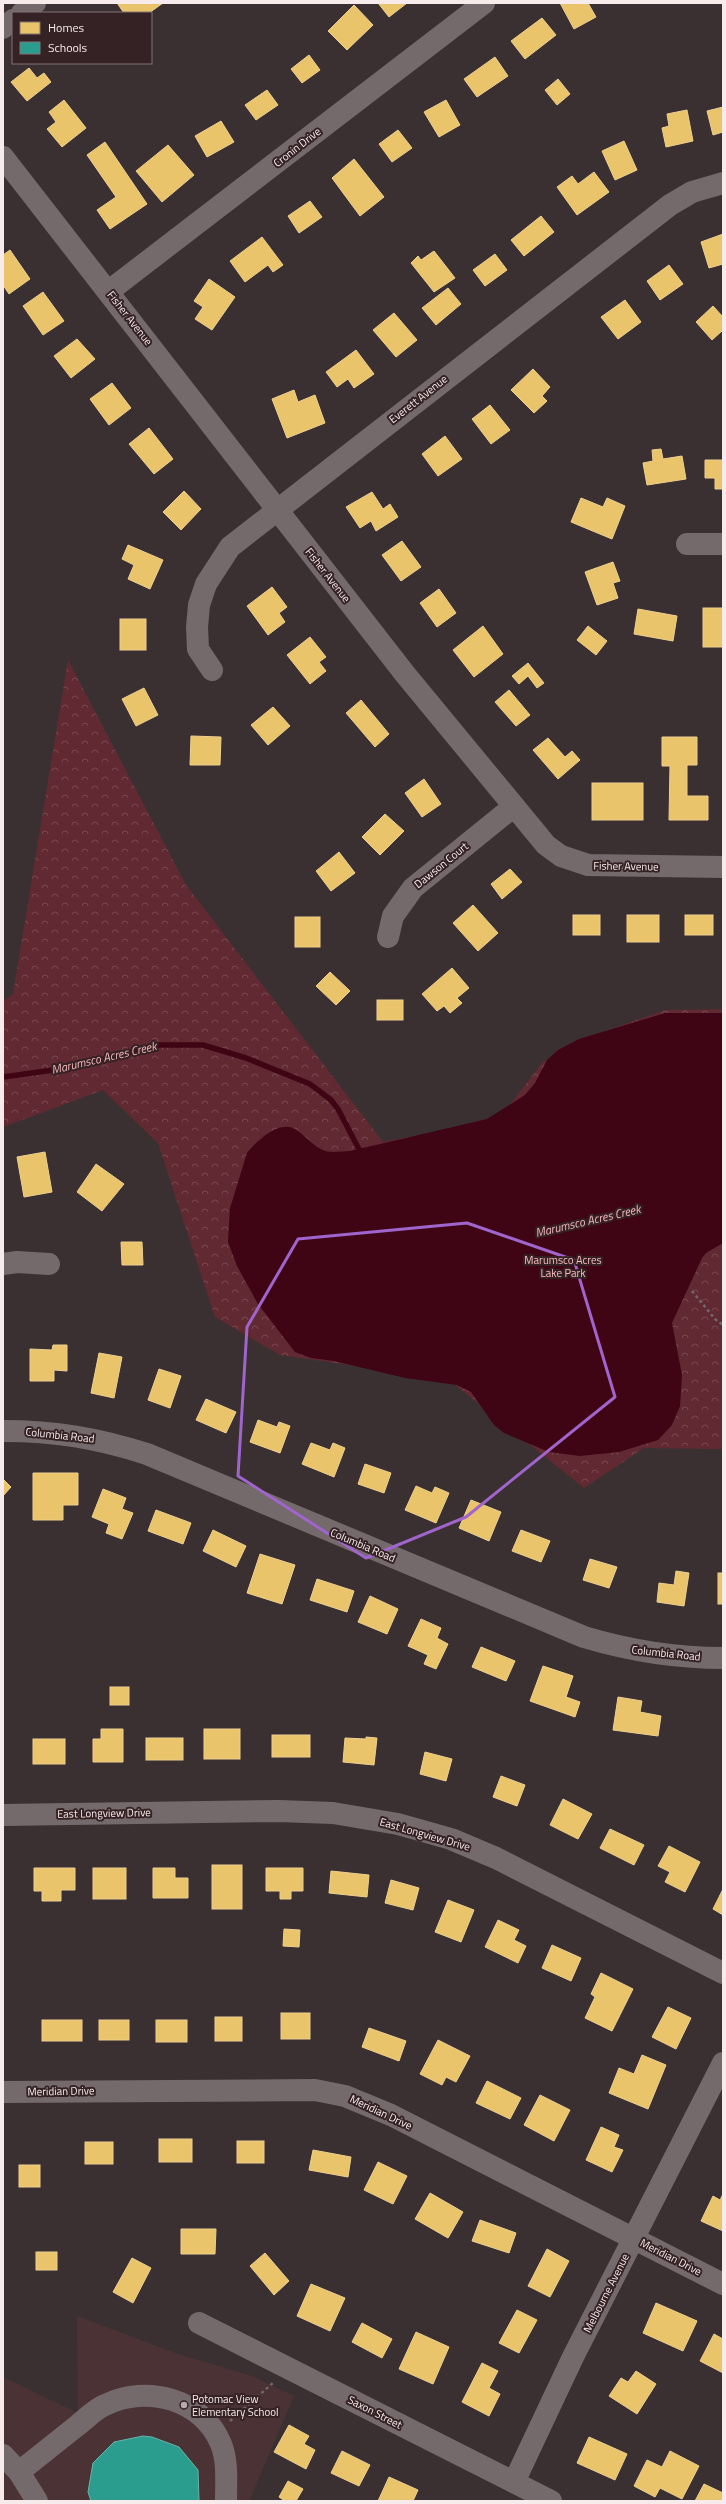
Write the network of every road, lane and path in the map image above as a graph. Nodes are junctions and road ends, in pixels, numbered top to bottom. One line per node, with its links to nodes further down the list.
1 (35, 3): 3 (street)
2 (484, 3): 8 (street, Cronin Drive)
3 (23, 12)
4 (12, 21): 5 (street)
5 (3, 28)
6 (3, 157): 8 (street, Fisher Avenue)
7 (723, 182): 9 (street, Everett Avenue)
8 (109, 291): 9 (street, Fisher Avenue)
9 (277, 508): 12 (street, Everett Avenue); 13 (street, Fisher Avenue)
10 (687, 544): 11 (street)
11 (723, 544)
12 (212, 670)
13 (513, 807): 14 (street, Fisher Avenue); 15 (street, Dawson Court)
14 (723, 867)
15 (388, 937)
16 (3, 1264): 17 (street)
17 (49, 1264)
18 (692, 1291): 19 (path)
19 (723, 1325)
20 (3, 1431): 21 (street, Columbia Road)
21 (723, 1658)
22 (3, 1815): 23 (street, East Longview Drive)
23 (723, 1973)
24 (723, 2062): 26 (street, Melbourne Avenue)
25 (3, 2092): 26 (street, Meridian Drive)
26 (633, 2238): 27 (street, Meridian Drive); 33 (street, Melbourne Avenue)
27 (723, 2284)
28 (199, 2323): 33 (street, Saxon Street)
29 (275, 2381): 30 (path)
30 (216, 2433): 32 (street); 35 (street)
31 (3, 2455): 32 (street)
32 (19, 2472): 34 (street)
33 (514, 2482): 36 (street, Saxon Street)
34 (36, 2500)
35 (226, 2501)
36 (550, 2501)

